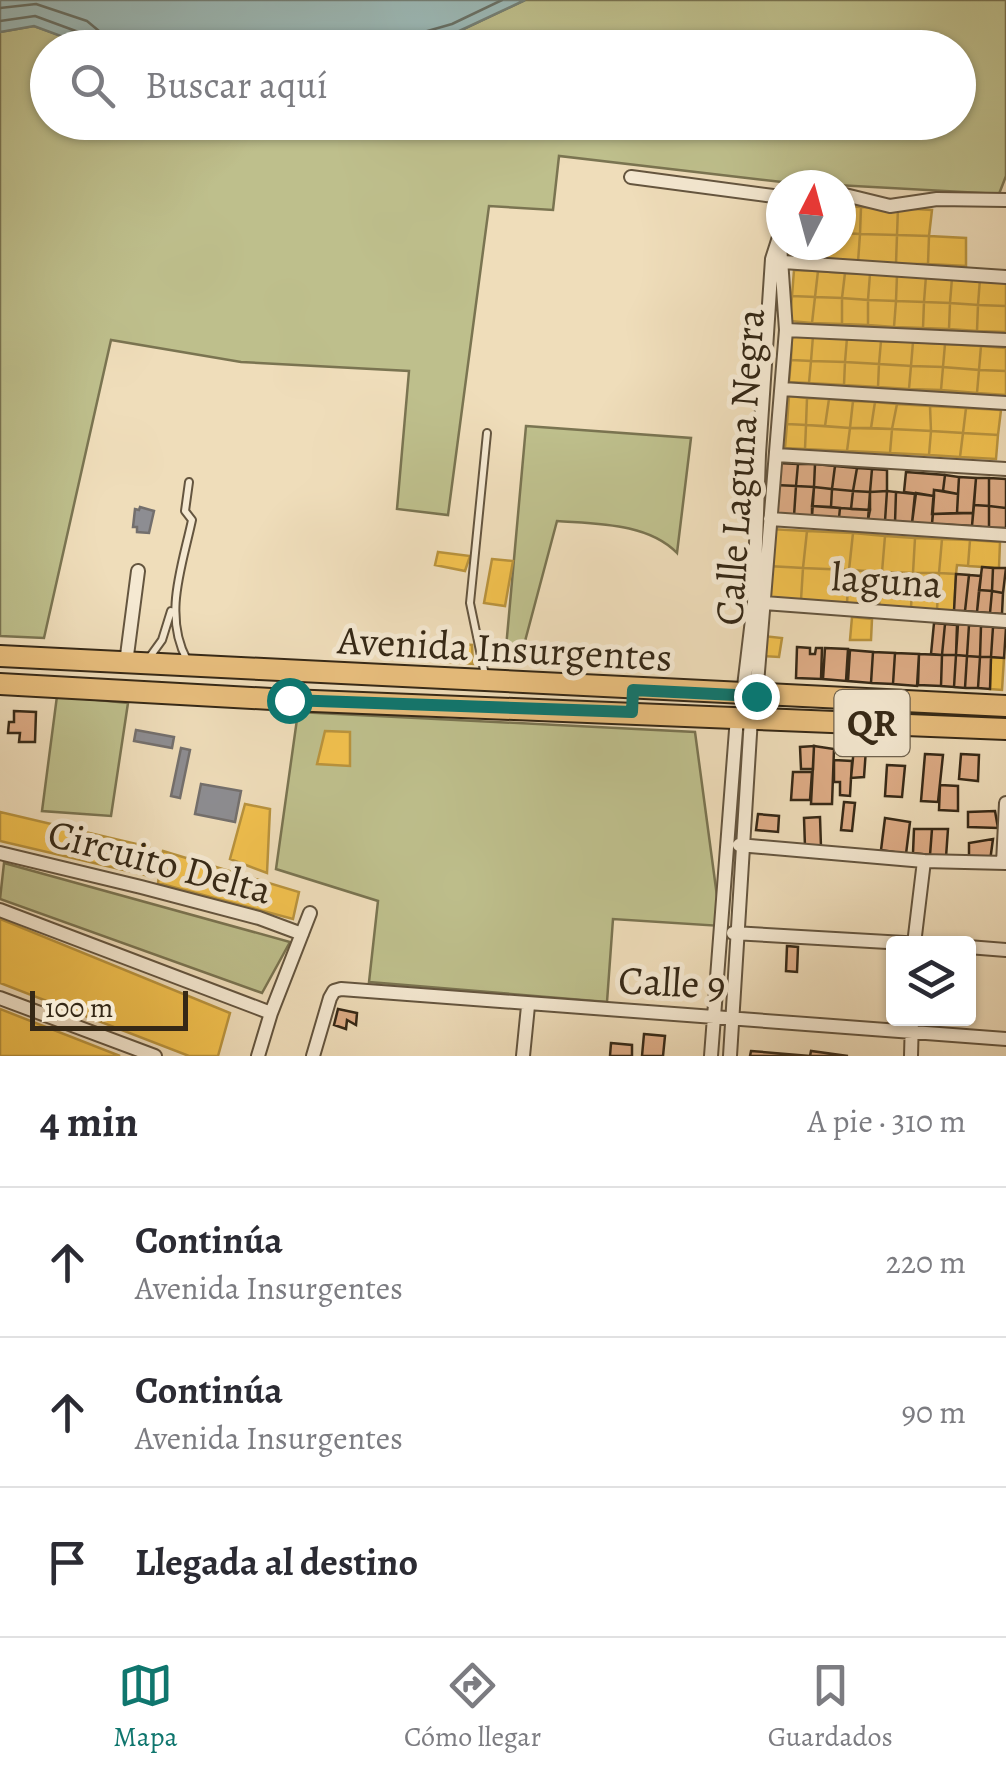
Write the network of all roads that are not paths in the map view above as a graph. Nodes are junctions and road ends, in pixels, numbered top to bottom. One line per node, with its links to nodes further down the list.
1 (631, 177): 2 (street)
2 (766, 195)
3 (1004, 196): 4 (street)
4 (856, 198)
5 (772, 260): 30 (street, Calle Laguna Negra)
6 (783, 262): 7 (street); 8 (street, Calle Laguna Negra)
7 (1006, 276)
8 (786, 330): 9 (street); 10 (street, Calle Laguna Negra)
9 (1006, 340)
10 (782, 390): 11 (street); 13 (street, Calle Laguna Negra)
11 (1006, 403)
12 (487, 434): 26 (lane)
13 (776, 454): 14 (street); 16 (street, Calle Laguna Negra)
14 (1006, 470)
15 (189, 482): 20 (lane)
16 (770, 518): 17 (street); 19 (street, Calle Laguna Negra)
17 (1006, 535)
18 (138, 571): 24 (street)
19 (764, 603): 21 (street, laguna); 30 (street, Calle Laguna Negra)
20 (173, 606): 24 (lane); 25 (lane)
21 (1006, 621)
22 (0, 656): 23 (main road, Avenida Insurgentes / QR)
23 (60, 659): 24 (main road, Avenida Insurgentes / QR); 28 (main road)
24 (136, 663): 25 (main road, Avenida Insurgentes / QR)
25 (190, 666): 26 (main road, Avenida Insurgentes / QR)
26 (486, 682): 29 (main road, Avenida Insurgentes / QR); 32 (main road)
27 (0, 684): 28 (main road, Avenida Insurgentes / QR)
28 (58, 687): 32 (main road, Avenida Insurgentes / QR)
29 (633, 690): 30 (main road, Avenida Insurgentes / QR); 33 (main road)
30 (750, 696): 31 (main road, Avenida Insurgentes / QR)
31 (1006, 706)
32 (485, 707): 33 (main road, Avenida Insurgentes / QR)
33 (632, 712): 34 (main road, Avenida Insurgentes / QR)
34 (744, 717): 35 (main road, Avenida Insurgentes / QR); 37 (street); 38 (street)
35 (1006, 729)
36 (1006, 802): 41 (street)
37 (727, 844): 38 (street); 44 (street)
38 (743, 845): 40 (street); 46 (street)
39 (0, 853): 45 (street, Circuito Delta)
40 (924, 861): 41 (street); 47 (street)
41 (1005, 863)
42 (0, 910): 53 (street)
43 (310, 913): 45 (street, Circuito Delta)
44 (720, 932): 46 (street); 54 (street)
45 (302, 934): 53 (street, Circuito Delta)
46 (738, 934): 48 (street); 55 (street)
47 (918, 936)
48 (886, 941)
49 (976, 948): 50 (street)
50 (1006, 950)
51 (0, 998): 60 (street)
52 (528, 1006): 54 (street, Calle 9); 62 (street, Calle 9); 63 (street)
53 (271, 1013): 61 (street, Circuito Delta)
54 (714, 1017): 55 (street, Calle 9); 64 (street)
55 (732, 1018): 56 (street, Calle 9); 65 (street)
56 (886, 1024)
57 (912, 1026): 66 (street)
58 (919, 1026): 59 (street, Calle 9)
59 (1006, 1039)
60 (154, 1056)
61 (258, 1056)
62 (313, 1056)
63 (523, 1056)
64 (710, 1056)
65 (730, 1056)
66 (910, 1056)

